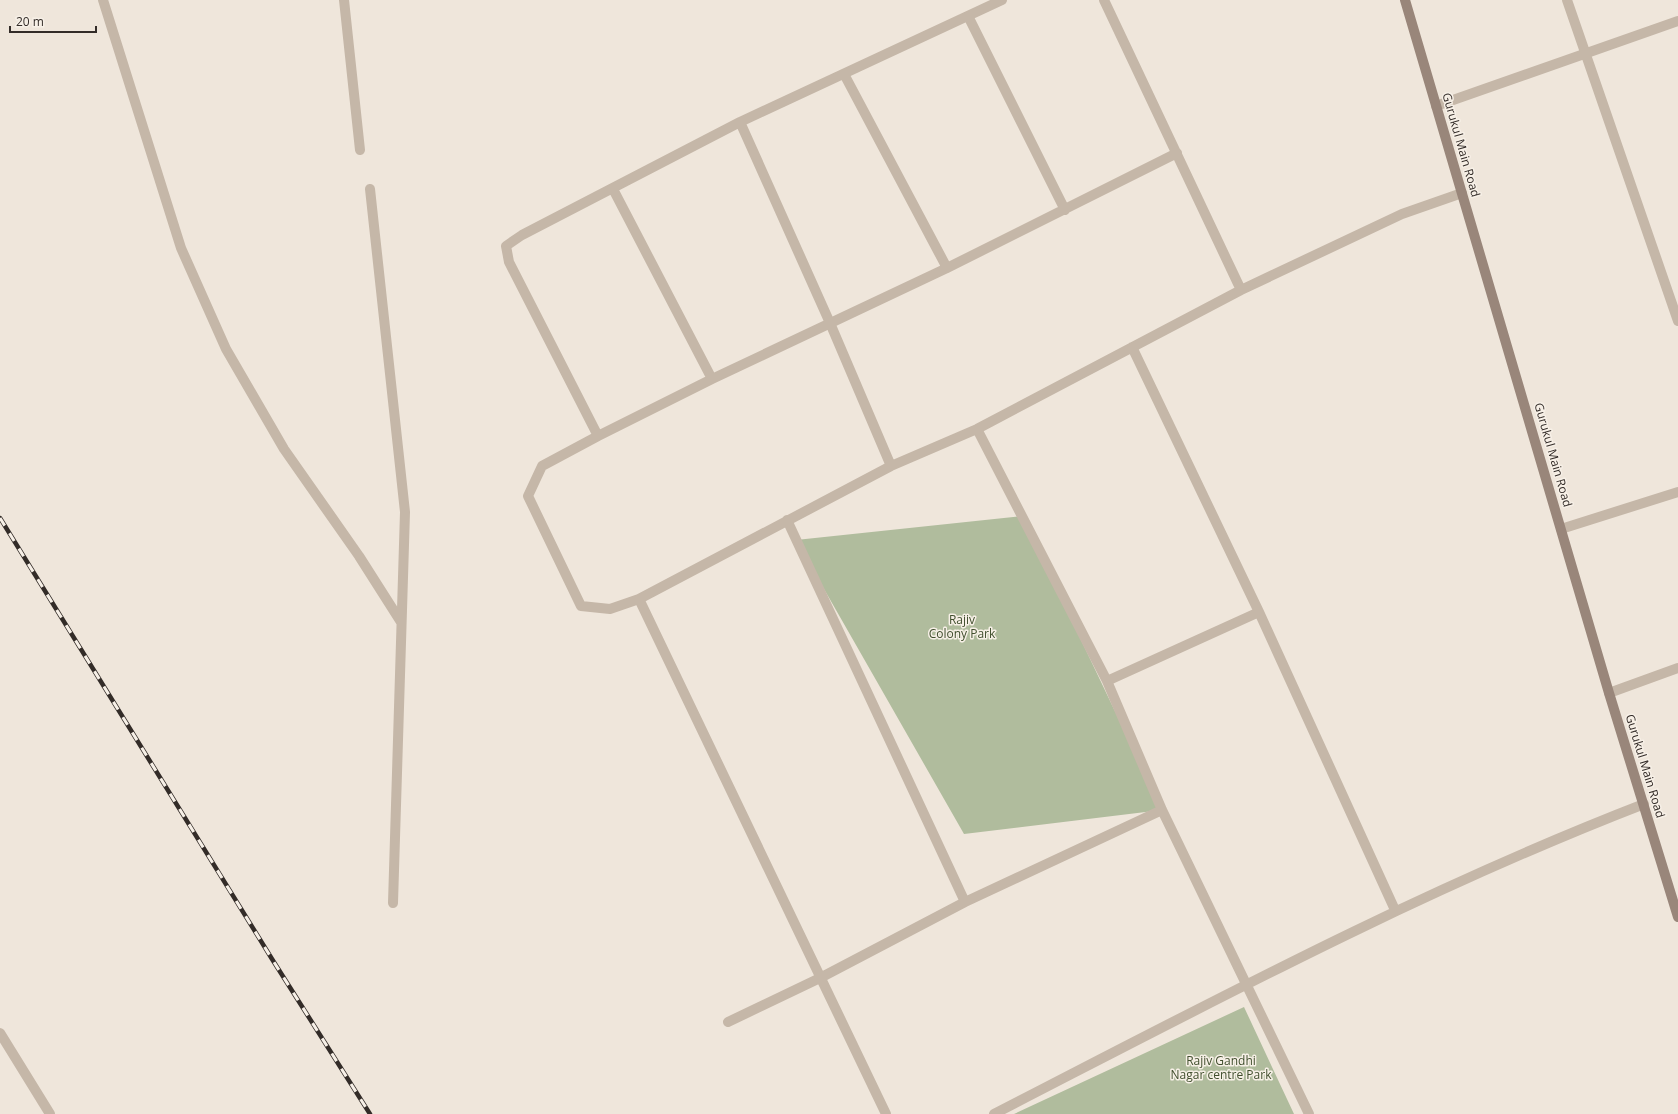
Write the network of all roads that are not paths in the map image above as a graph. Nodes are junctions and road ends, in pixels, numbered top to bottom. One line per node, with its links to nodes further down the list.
1 (103, 0): 33 (street)
2 (344, 0): 13 (street)
3 (1002, 0): 7 (street)
4 (1104, 0): 14 (street)
5 (1405, 0): 11 (street, Gurukul Main Road)
6 (1567, 0): 9 (street)
7 (968, 16): 10 (street); 18 (street)
8 (1678, 21): 9 (street)
9 (1585, 55): 11 (street); 21 (street)
10 (844, 74): 12 (street); 19 (street)
11 (1436, 106): 17 (street, Gurukul Main Road)
12 (740, 122): 16 (street); 22 (street)
13 (360, 150)
14 (1177, 153): 18 (street); 20 (street)
15 (370, 189): 33 (street)
16 (613, 189): 24 (street); 26 (street)
17 (1462, 193): 20 (street); 30 (street, Gurukul Main Road)
18 (1065, 210): 19 (street)
19 (947, 268): 22 (street)
20 (1241, 290): 23 (street)
21 (1678, 321)
22 (830, 324): 24 (street); 27 (street)
23 (1132, 347): 25 (street); 32 (street)
24 (712, 379): 26 (street)
25 (976, 429): 27 (street); 35 (street)
26 (598, 436): 31 (street)
27 (891, 466): 29 (street)
28 (1678, 492): 30 (street)
29 (787, 520): 31 (street); 39 (street)
30 (1561, 529): 36 (street, Gurukul Main Road)
31 (639, 600): 43 (street)
32 (1259, 612): 35 (street); 41 (street)
33 (401, 622): 40 (street)
34 (1678, 668): 36 (street)
35 (1107, 681): 38 (street)
36 (1609, 692): 37 (street, Gurukul Main Road)
37 (1644, 804): 41 (street); 42 (street, Gurukul Main Road)
38 (1162, 810): 39 (street); 44 (street)
39 (965, 902): 43 (street)
40 (393, 903)
41 (1395, 910): 44 (street)
42 (1678, 917)
43 (820, 978): 45 (street); 48 (street)
44 (1246, 984): 49 (street); 50 (street)
45 (728, 1022)
46 (0, 1033): 47 (street)
47 (50, 1114)
48 (886, 1114)
49 (994, 1114)
50 (1309, 1114)

